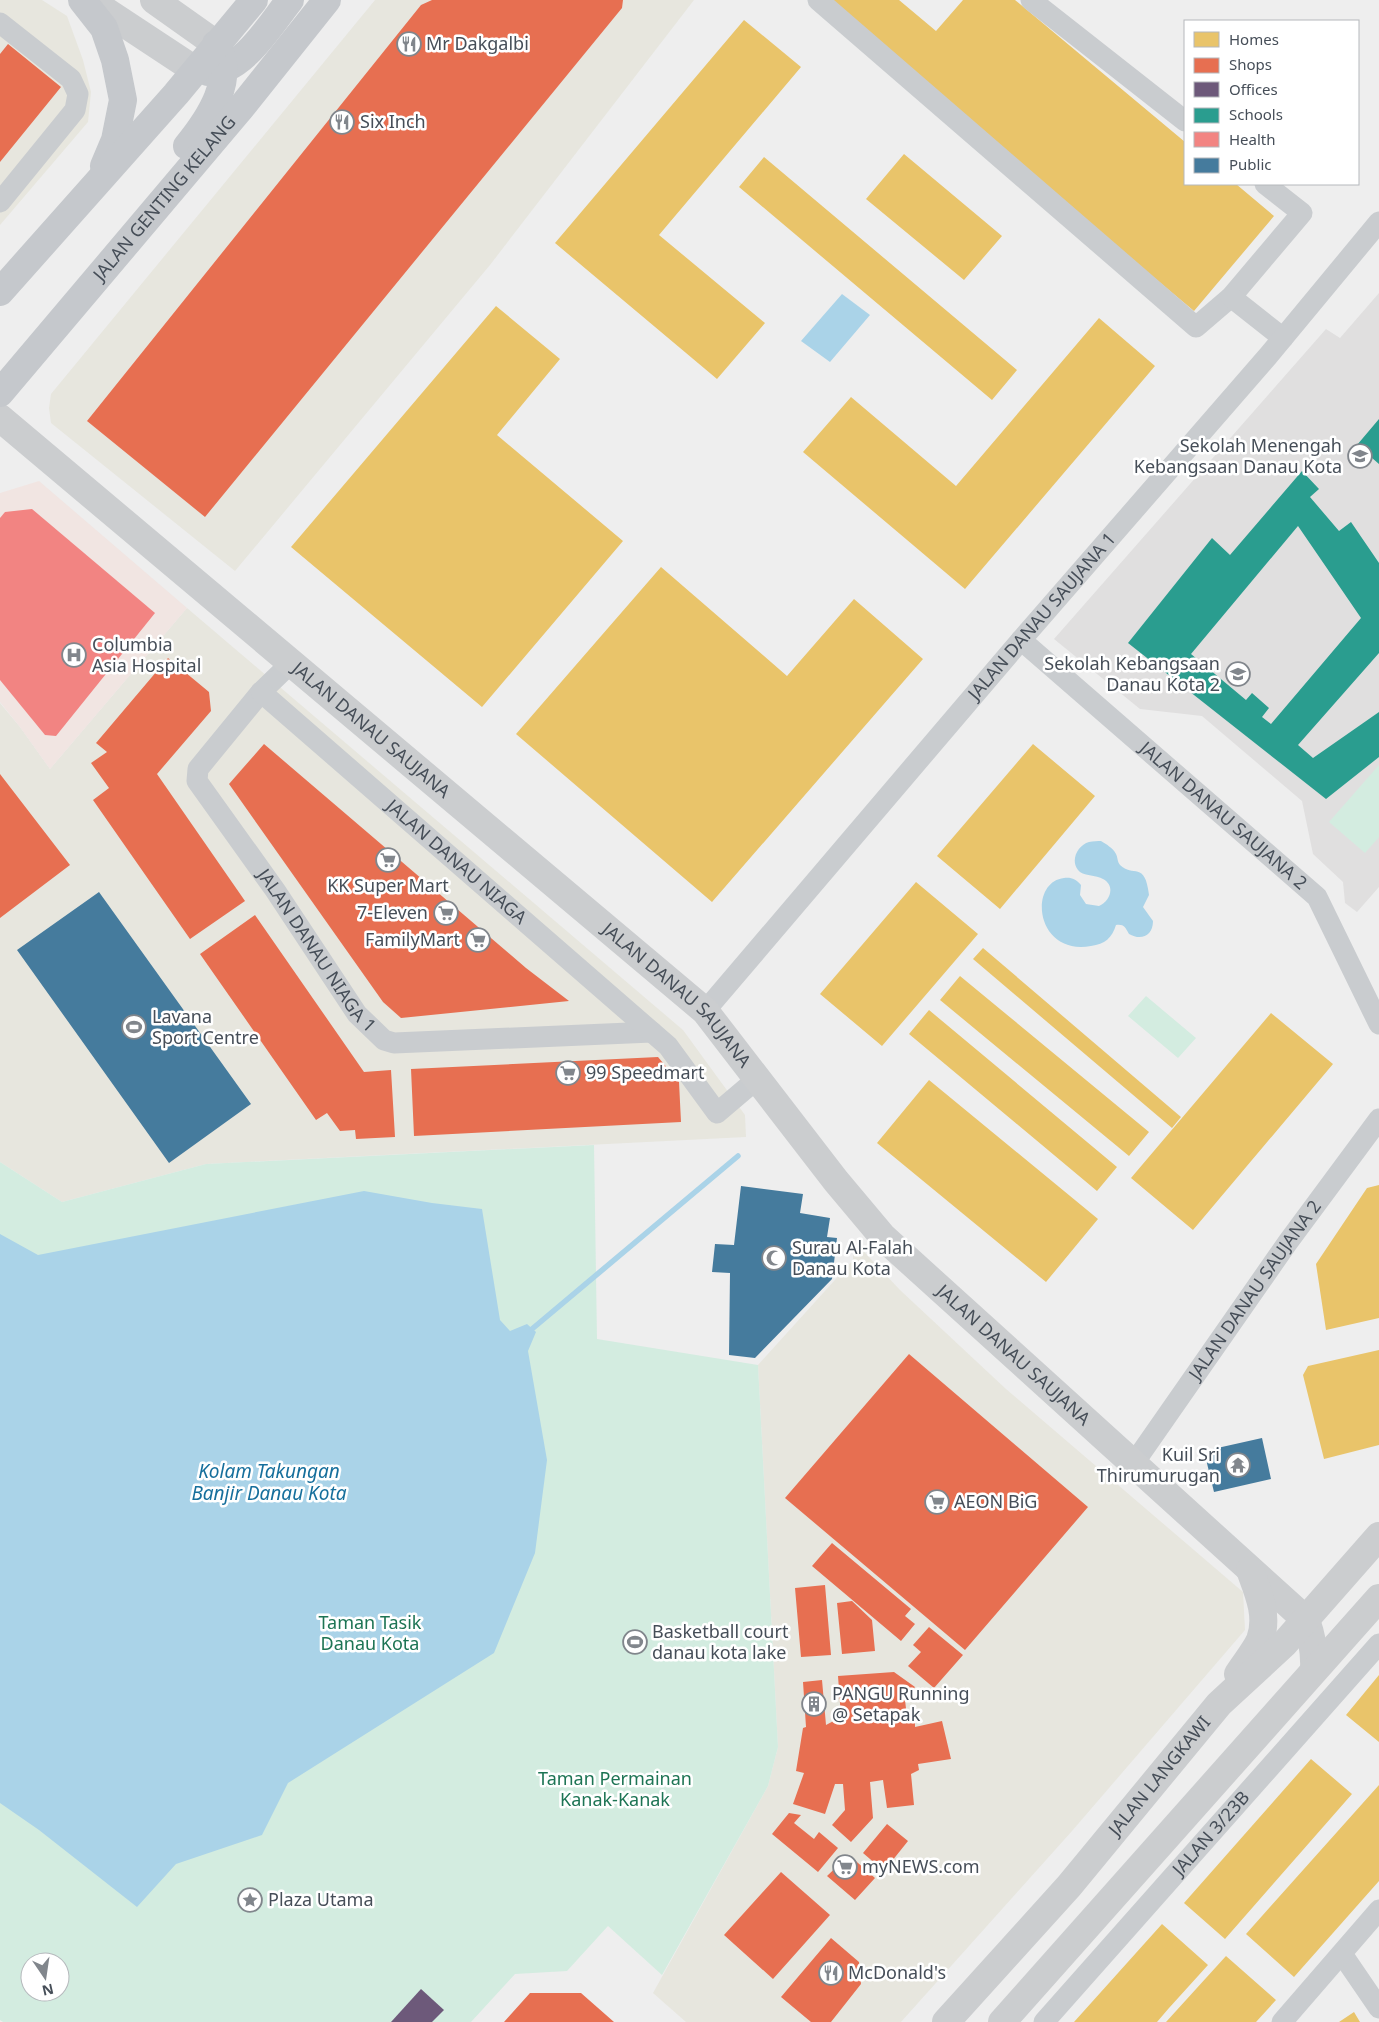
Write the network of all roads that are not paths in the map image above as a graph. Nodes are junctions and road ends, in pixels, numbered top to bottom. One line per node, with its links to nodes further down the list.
1 (82, 0): 13 (main road)
2 (89, 0): 11 (street)
3 (154, 0): 10 (street)
4 (254, 0): 10 (main road)
5 (290, 0): 10 (main road)
6 (327, 0): 21 (main road, JALAN GENTING KELANG)
7 (818, 0): 18 (street)
8 (1031, 0): 12 (street)
9 (0, 23): 15 (street)
10 (220, 56): 11 (main road); 20 (main road)
11 (195, 70): 13 (main road)
12 (1184, 120)
13 (98, 182): 17 (main road)
14 (1266, 185): 18 (street)
15 (0, 202)
16 (1379, 222): 19 (street, JALAN DANAU SAUJANA 1)
17 (0, 292)
18 (1231, 297): 19 (street)
19 (1283, 338): 23 (street, JALAN DANAU SAUJANA 1)
20 (0, 367)
21 (0, 393)
22 (0, 418): 24 (street, JALAN DANAU SAUJANA)
23 (1022, 640): 26 (street, JALAN DANAU SAUJANA 1); 27 (street, JALAN DANAU SAUJANA 2)
24 (291, 663): 25 (street, JALAN DANAU NIAGA 1); 26 (street, JALAN DANAU SAUJANA)
25 (261, 692): 28 (street, JALAN DANAU NIAGA); 28 (street, JALAN DANAU NIAGA 1)
26 (704, 1011): 29 (street, JALAN DANAU SAUJANA)
27 (1379, 1024)
28 (652, 1032): 29 (street, JALAN DANAU NIAGA)
29 (757, 1079): 31 (street, JALAN DANAU SAUJANA)
30 (1379, 1119): 31 (street, JALAN DANAU SAUJANA 2)
31 (1134, 1462): 33 (street, JALAN DANAU SAUJANA)
32 (1379, 1536): 36 (street, JALAN LANGKAWI)
33 (1250, 1568): 36 (street, JALAN DANAU SAUJANA); 39 (street)
34 (1379, 1598): 35 (street)
35 (1361, 1618): 36 (street); 38 (street)
36 (1306, 1620): 38 (street); 39 (street, JALAN LANGKAWI)
37 (1379, 1644): 45 (street, JALAN 3/23B)
38 (1314, 1669): 44 (street)
39 (1219, 1704): 43 (street, JALAN LANGKAWI)
40 (1379, 1910): 41 (street)
41 (1342, 1954): 42 (street); 46 (street)
42 (1379, 2008)
43 (946, 2022)
44 (1002, 2022)
45 (1044, 2022)
46 (1282, 2022)

